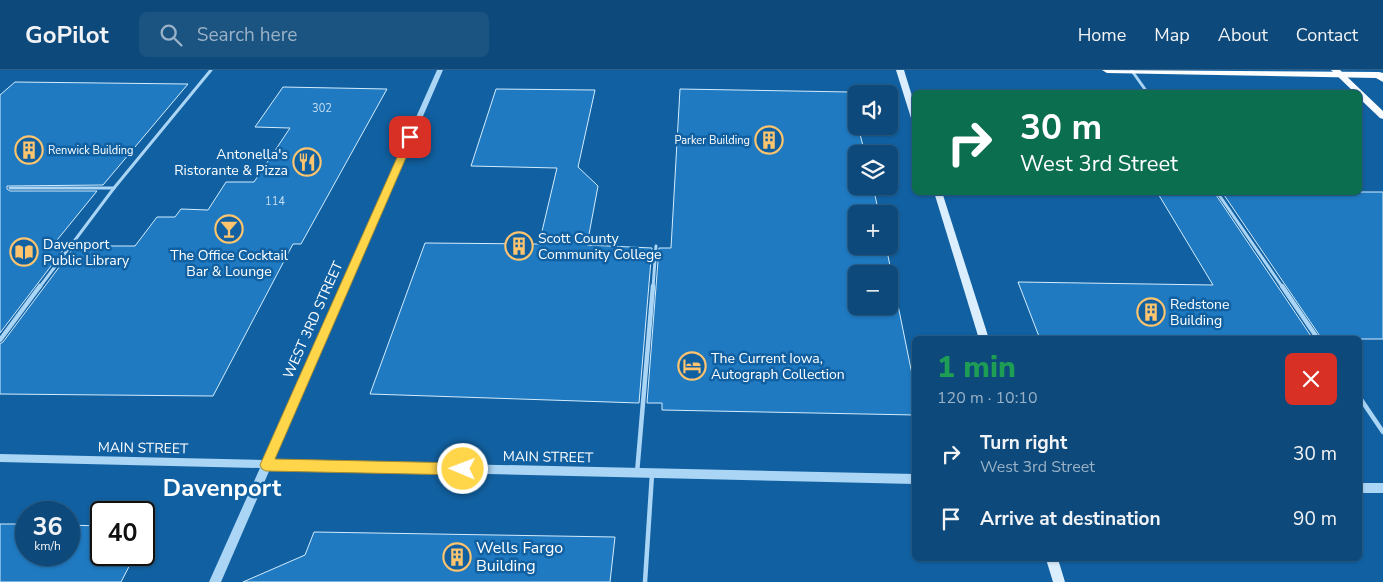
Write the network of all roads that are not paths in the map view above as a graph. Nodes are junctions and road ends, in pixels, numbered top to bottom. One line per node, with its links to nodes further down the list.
1 (211, 70): 14 (lane)
2 (440, 70): 24 (street, WEST 3RD STREET)
3 (900, 70): 11 (main road)
4 (1106, 70): 5 (highway)
5 (1132, 70): 6 (highway); 8 (lane)
6 (1338, 73): 7 (highway); 9 (main road)
7 (1379, 75)
8 (1146, 90)
9 (1356, 90)
10 (1362, 96): 12 (main road)
11 (912, 108)
12 (1383, 116)
13 (10, 188): 14 (lane)
14 (114, 188): 20 (lane)
15 (939, 195): 18 (main road)
16 (1218, 195): 19 (lane)
17 (656, 246): 25 (lane)
18 (983, 336)
19 (1316, 336)
20 (0, 340)
21 (1362, 401): 22 (lane)
22 (1383, 432)
23 (0, 458): 24 (street, MAIN STREET)
24 (266, 465): 25 (street, MAIN STREET); 31 (street, WEST 3RD STREET)
25 (638, 473): 26 (street, MAIN STREET)
26 (652, 473): 27 (street, MAIN STREET); 32 (lane)
27 (912, 479)
28 (1362, 488): 29 (street)
29 (1383, 488)
30 (1053, 561): 33 (main road)
31 (215, 582)
32 (645, 582)
33 (1059, 582)

